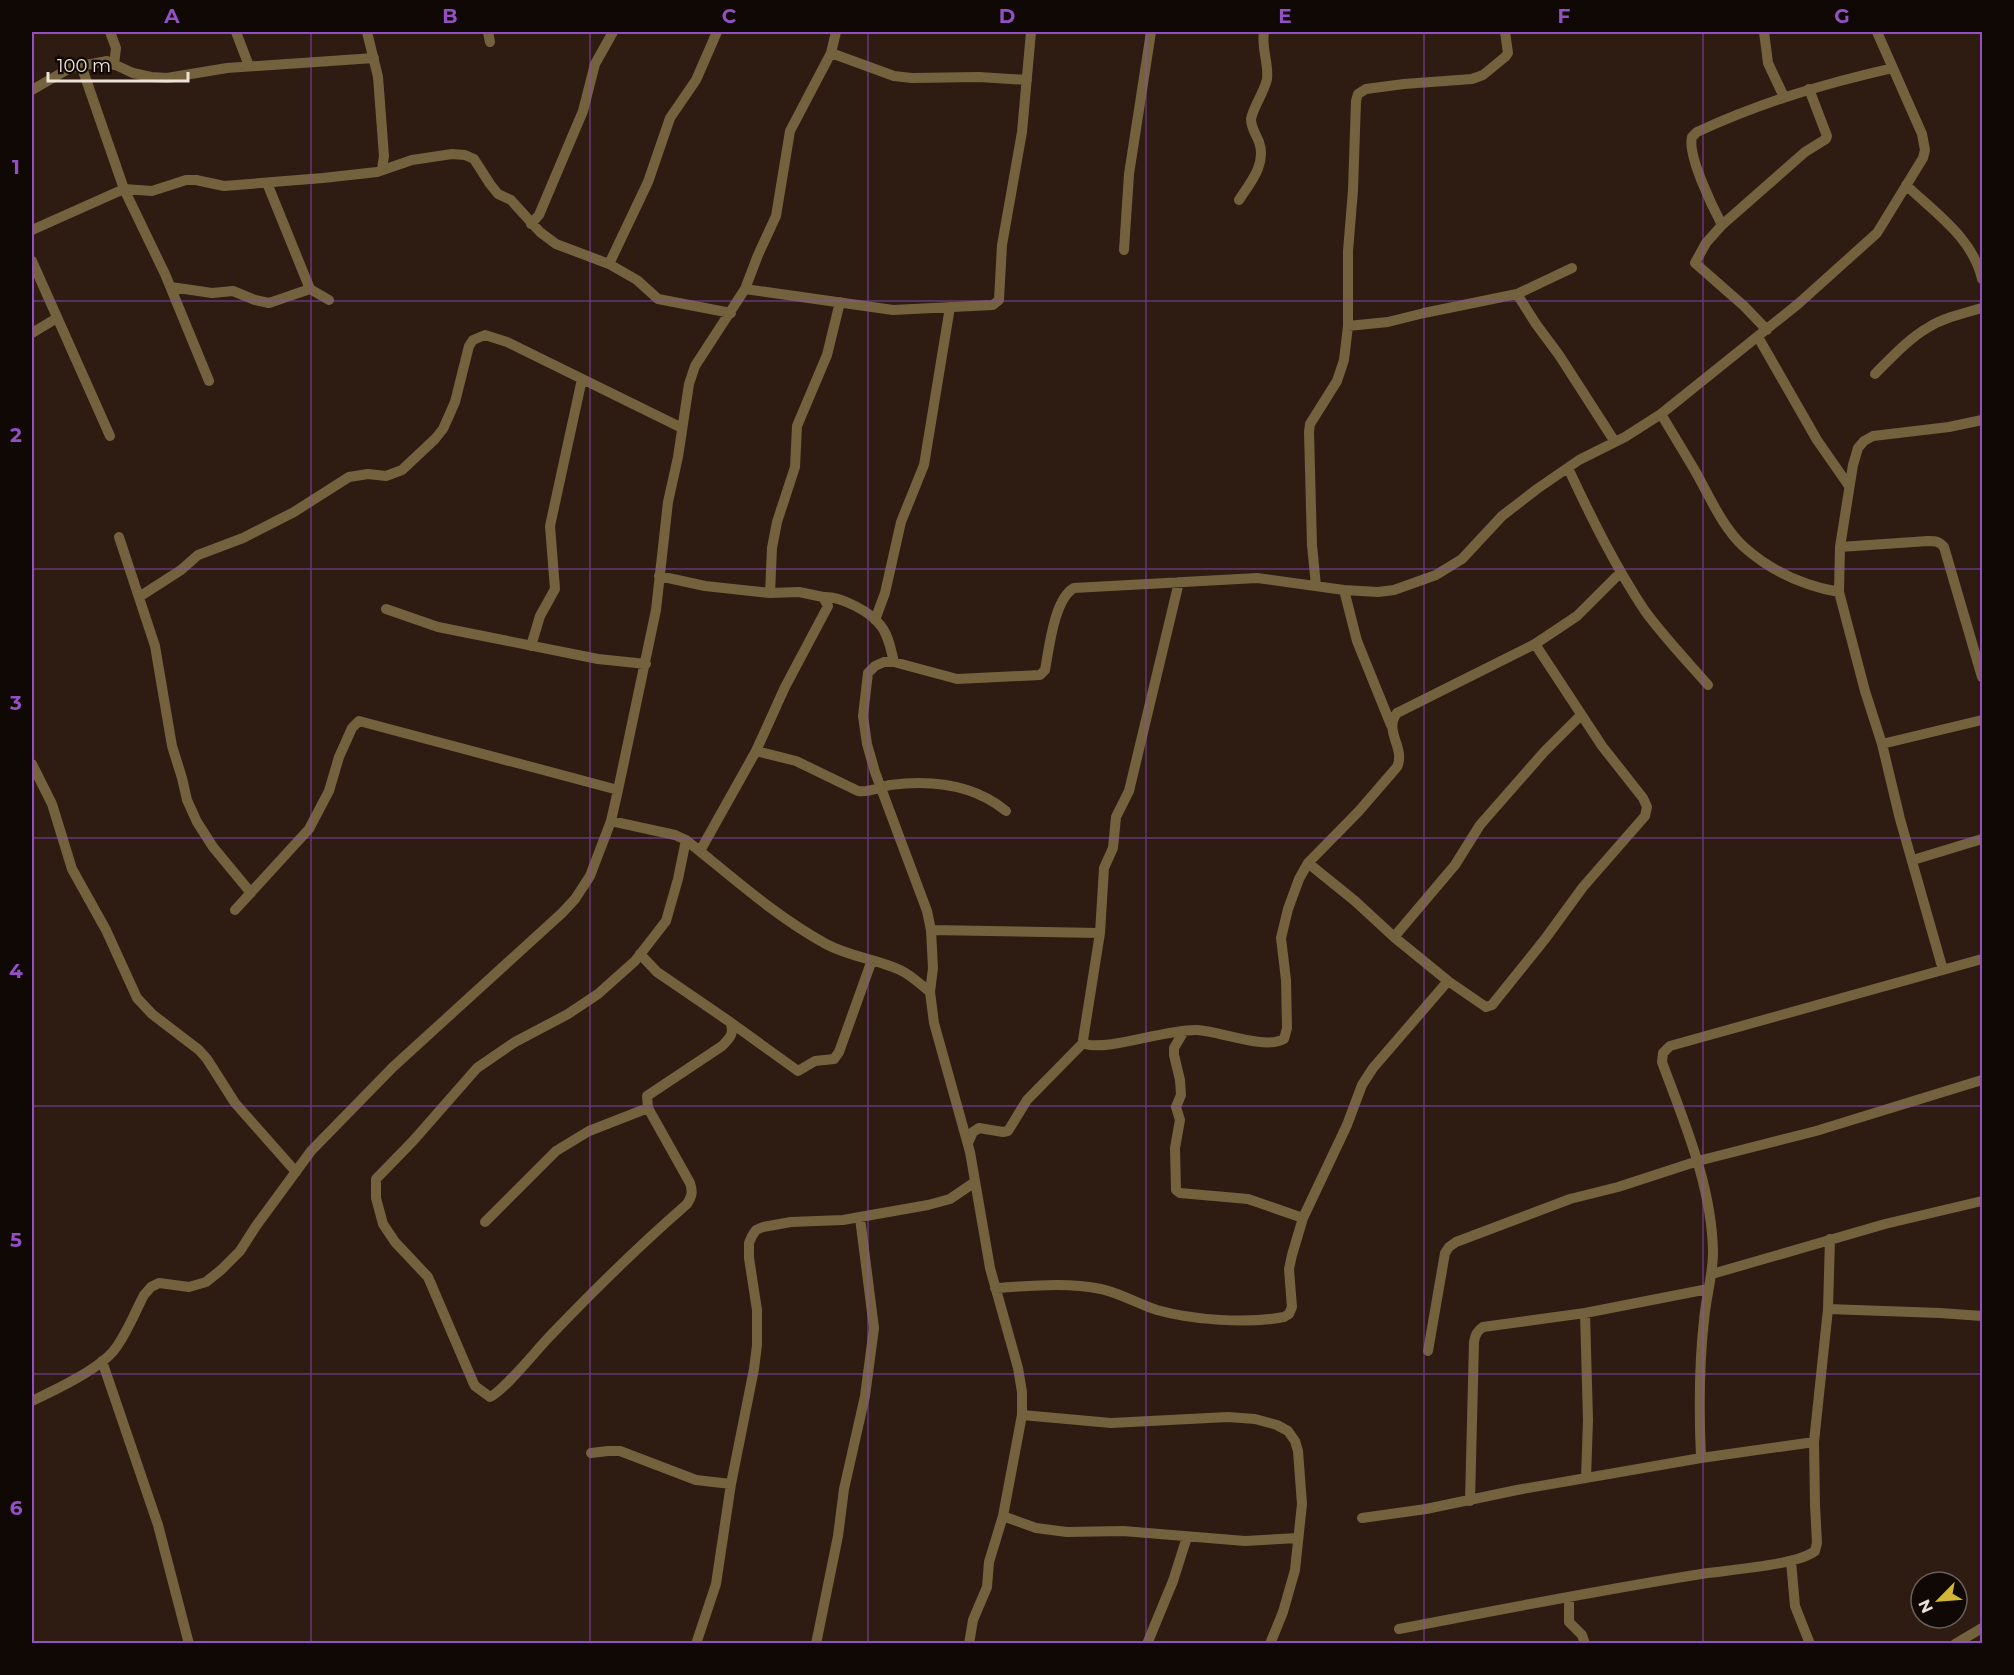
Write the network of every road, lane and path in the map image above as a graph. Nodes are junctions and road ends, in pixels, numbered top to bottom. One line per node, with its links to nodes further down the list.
1 (110, 32): 16 (street)
2 (236, 32): 17 (street)
3 (367, 32): 14 (street)
4 (612, 32): 28 (street)
5 (717, 32): 33 (street)
6 (836, 32): 13 (street)
7 (1031, 32): 19 (street)
8 (1151, 32): 31 (street)
9 (1264, 32): 27 (street)
10 (1505, 32): 46 (street)
11 (1764, 32): 22 (street)
12 (1877, 32): 18 (street)
13 (831, 53): 19 (street); 38 (street)
14 (374, 58): 17 (street); 23 (street)
15 (81, 65): 16 (street); 21 (street); 26 (street)
16 (114, 65): 17 (street)
17 (249, 66)
18 (1893, 68): 20 (street); 25 (street)
19 (1027, 80): 42 (street)
20 (1809, 89): 22 (street); 29 (street)
21 (32, 90)
22 (1784, 97): 29 (street)
23 (382, 169): 24 (street); 28 (street)
24 (267, 183): 26 (street); 37 (street)
25 (1906, 185): 35 (street); 48 (street)
26 (124, 189): 30 (street); 36 (street)
27 (1239, 200)
28 (531, 224): 33 (street)
29 (1722, 225): 48 (street)
30 (32, 230)
31 (1124, 250)
32 (32, 261): 45 (street)
33 (609, 264): 44 (street)
34 (1572, 268): 39 (street)
35 (1983, 279)
36 (171, 287): 37 (street); 51 (street)
37 (310, 289): 40 (street)
38 (745, 289): 41 (street); 44 (street)
39 (1517, 294): 46 (street); 56 (street)
40 (329, 300)
41 (840, 302): 42 (street); 67 (street)
42 (950, 307): 71 (street)
43 (1983, 308): 49 (street)
44 (731, 313): 54 (street)
45 (57, 318): 47 (street); 55 (street)
46 (1348, 326): 64 (street)
47 (32, 333)
48 (1763, 334): 52 (street); 58 (street)
49 (1875, 374)
50 (582, 379): 54 (street); 68 (street); 73 (street)
51 (209, 381)
52 (1660, 414): 56 (street); 66 (street)
53 (1983, 420): 58 (street)
54 (682, 428): 62 (street)
55 (110, 436)
56 (1615, 442): 57 (street)
57 (1568, 468): 61 (street); 65 (street)
58 (1850, 486): 60 (street)
59 (119, 537): 68 (street)
60 (1840, 547): 66 (street); 76 (street)
61 (1622, 572): 72 (street); 77 (street)
62 (659, 576): 67 (street); 75 (street)
63 (1179, 582): 64 (street); 74 (street); 96 (street)
64 (1316, 586): 65 (street)
65 (1344, 590): 80 (street)
66 (1839, 592): 81 (street)
67 (770, 593): 69 (street)
68 (140, 597): 93 (street)
69 (823, 597): 71 (street); 82 (street)
70 (386, 609): 73 (street)
71 (875, 620): 74 (street)
72 (1535, 644): 78 (street); 80 (street)
73 (531, 646): 75 (street)
74 (894, 662): 84 (street)
75 (646, 664): 85 (street)
76 (1983, 677)
77 (1708, 685)
78 (1581, 715): 97 (street); 102 (street)
79 (1983, 720): 81 (street)
80 (1391, 725): 92 (street)
81 (1882, 744): 91 (street)
82 (756, 751): 84 (street); 90 (street)
83 (32, 764): 111 (street)
84 (880, 786): 86 (street); 95 (street)
85 (618, 790): 87 (street); 93 (street)
86 (1006, 811)
87 (611, 822): 89 (street); 111 (street)
88 (1983, 839): 91 (street)
89 (686, 840): 90 (street); 98 (street)
90 (700, 851): 100 (street)
91 (1913, 860): 101 (street)
92 (1308, 863): 97 (street); 105 (street)
93 (251, 893): 94 (street)
94 (235, 910)
95 (931, 930): 96 (street); 103 (street)
96 (1100, 933): 106 (street)
97 (1394, 937): 102 (street)
98 (640, 954): 104 (street); 108 (street)
99 (1983, 959): 101 (street)
100 (872, 960): 103 (street); 104 (street)
101 (1943, 970): 110 (street)
102 (1448, 981): 115 (street)
103 (930, 992): 109 (street)
104 (730, 1022): 108 (street)
105 (1184, 1031): 106 (street); 115 (street)
106 (1084, 1042): 109 (street)
107 (1983, 1080): 110 (street)
108 (648, 1108): 116 (street)
109 (968, 1143): 112 (street)
110 (1698, 1161): 118 (street); 124 (street)
111 (296, 1172): 125 (street)
112 (975, 1182): 114 (street); 119 (street)
113 (1983, 1201): 117 (street)
114 (860, 1218): 132 (street); 144 (street)
115 (1303, 1218): 119 (street)
116 (485, 1222)
117 (1830, 1239): 118 (street); 121 (street)
118 (1712, 1274): 120 (street)
119 (995, 1288): 127 (street)
120 (1708, 1289): 122 (street); 130 (street)
121 (1828, 1309): 123 (street); 128 (street)
122 (1584, 1313): 131 (street); 133 (street)
123 (1983, 1316)
124 (1428, 1351)
125 (102, 1361): 126 (street); 142 (street)
126 (32, 1401)
127 (1022, 1415): 134 (street); 137 (street)
128 (1814, 1442): 130 (street); 138 (street)
129 (591, 1453): 132 (street)
130 (1701, 1458): 131 (street)
131 (1586, 1478): 133 (street)
132 (731, 1484): 143 (street)
133 (1470, 1501): 135 (street)
134 (1003, 1516): 136 (street); 145 (street)
135 (1362, 1518)
136 (1187, 1537): 137 (street); 146 (street)
137 (1298, 1538): 147 (street)
138 (1791, 1562): 139 (street); 149 (street)
139 (1569, 1597): 141 (street); 148 (street)
140 (1983, 1628): 150 (street)
141 (1399, 1629)
142 (189, 1644)
143 (696, 1644)
144 (816, 1644)
145 (969, 1644)
146 (1147, 1644)
147 (1270, 1644)
148 (1586, 1644)
149 (1810, 1644)
150 (1955, 1644)

